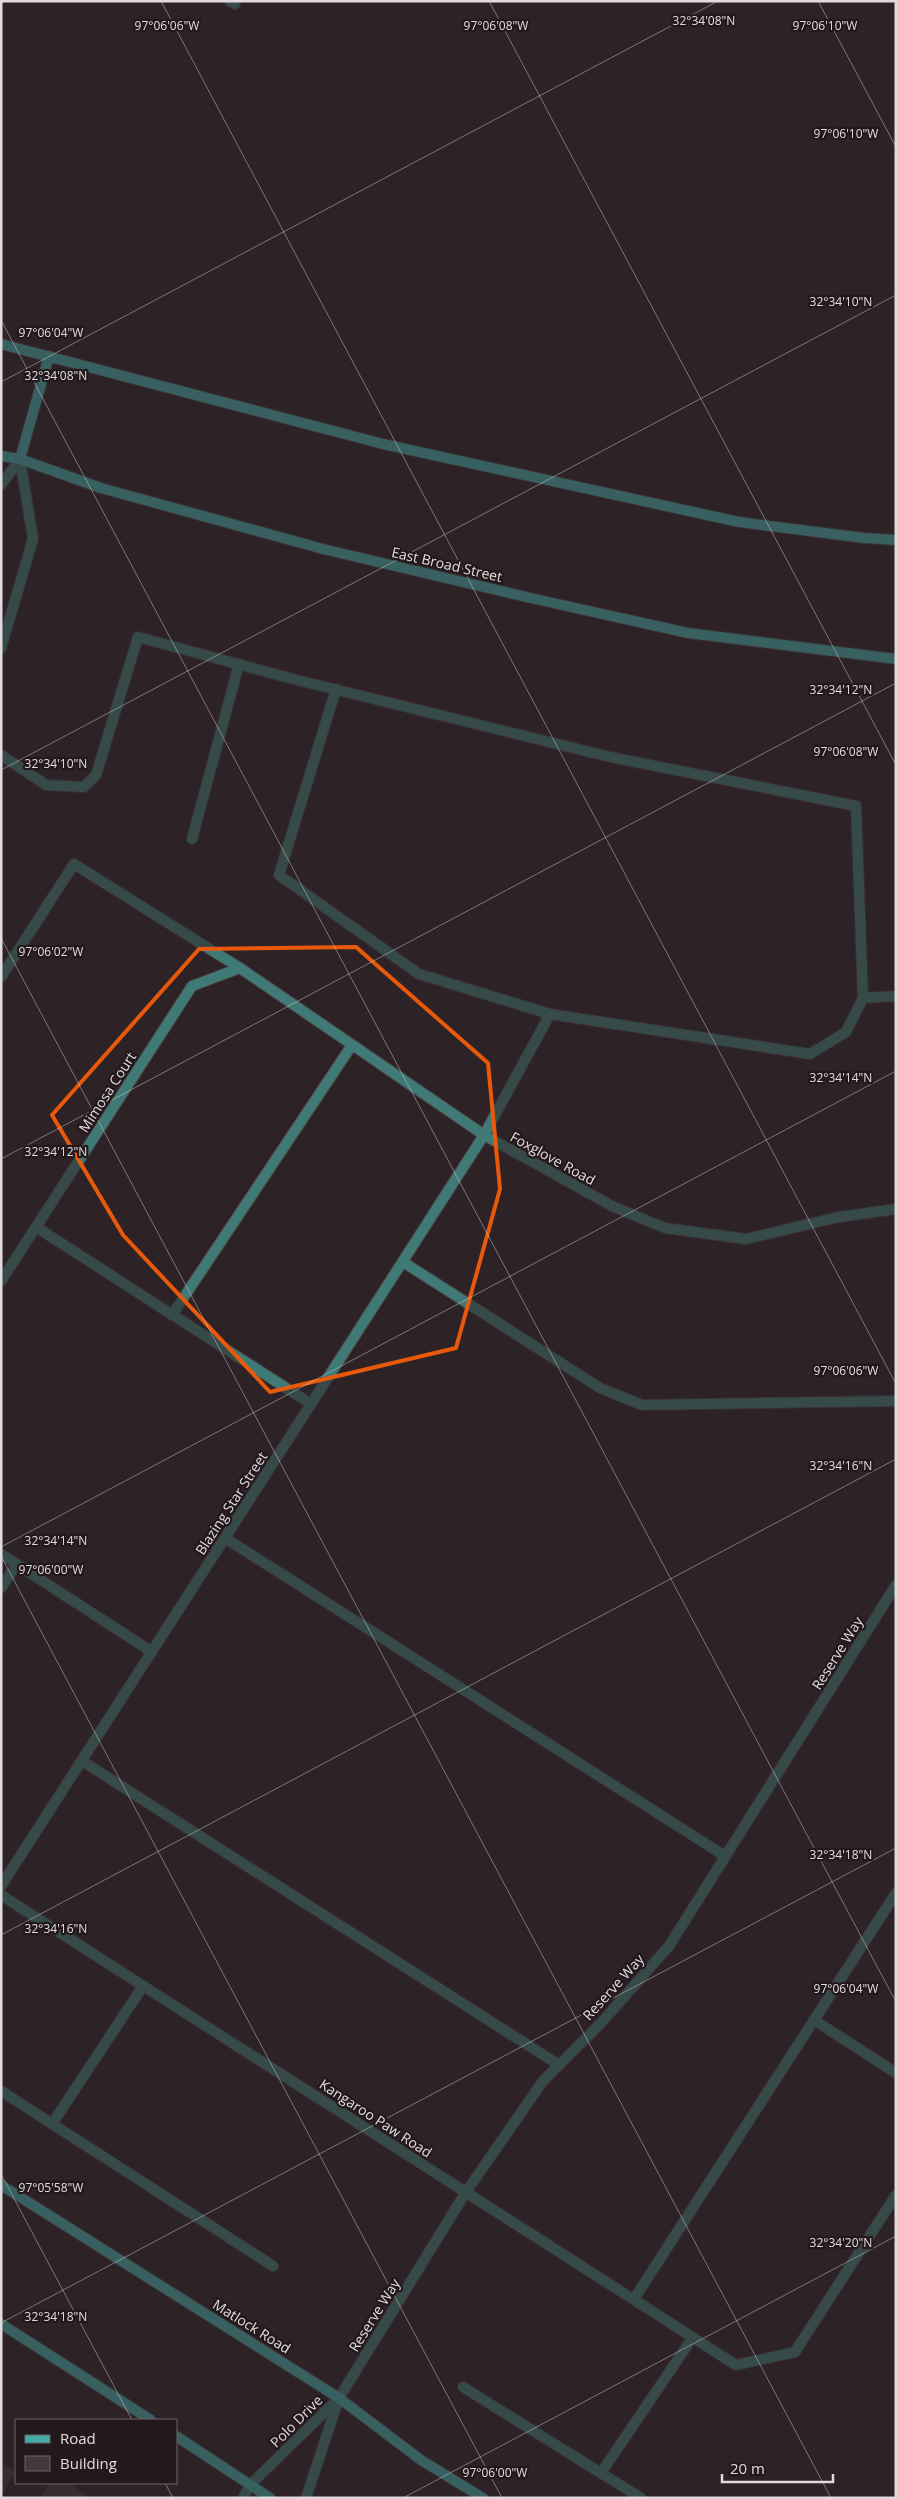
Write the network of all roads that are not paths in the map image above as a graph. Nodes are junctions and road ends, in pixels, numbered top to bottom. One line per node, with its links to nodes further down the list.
1 (1, 344): 2 (main road)
2 (49, 356): 4 (main road); 6 (main road)
3 (1, 456): 4 (main road, East Broad Street)
4 (20, 459): 5 (street); 7 (street); 8 (main road, East Broad Street)
5 (1, 485)
6 (896, 540)
7 (1, 648)
8 (896, 659)
9 (239, 664): 10 (street); 11 (street); 12 (street)
10 (336, 689): 16 (street); 17 (street)
11 (1, 755)
12 (192, 839)
13 (240, 968): 14 (street, Foxglove Road); 18 (street, Foxglove Road); 21 (street, Mimosa Court)
14 (1, 977)
15 (896, 996): 16 (street)
16 (863, 998): 17 (street)
17 (550, 1014): 19 (street, Blazing Star Street)
18 (352, 1045): 19 (street, Foxglove Road); 24 (street)
19 (484, 1135): 20 (street, Foxglove Road); 22 (street, Blazing Star Street)
20 (896, 1209)
21 (36, 1227): 23 (street, Mimosa Court); 24 (street)
22 (403, 1262): 25 (street); 26 (street, Blazing Star Street)
23 (1, 1281)
24 (172, 1315): 26 (street)
25 (896, 1401)
26 (311, 1404): 27 (street, Blazing Star Street)
27 (225, 1538): 32 (street, Blazing Star Street); 34 (street)
28 (1, 1554): 29 (street)
29 (17, 1564): 31 (street); 32 (street)
30 (896, 1585): 34 (street, Reserve Way)
31 (1, 1588)
32 (152, 1652): 33 (street, Blazing Star Street)
33 (82, 1761): 35 (street, Blazing Star Street); 40 (street)
34 (725, 1856): 40 (street, Reserve Way)
35 (1, 1886)
36 (896, 1893): 39 (street)
37 (1, 1895): 38 (street, Kangaroo Paw Road)
38 (143, 1986): 43 (street); 45 (street, Kangaroo Paw Road)
39 (814, 2020): 41 (street); 48 (street)
40 (559, 2065): 45 (street, Reserve Way)
41 (896, 2073)
42 (1, 2091): 43 (street)
43 (52, 2124): 47 (street)
44 (1, 2186): 52 (main road, Matlock Road)
45 (466, 2192): 48 (street, Kangaroo Paw Road); 52 (street, Reserve Way)
46 (896, 2195): 50 (street, Kangaroo Paw Road)
47 (274, 2266)
48 (634, 2299): 50 (street, Kangaroo Paw Road)
49 (1, 2324): 53 (main road)
50 (693, 2337): 55 (street)
51 (463, 2387): 55 (street)
52 (339, 2398): 56 (street, Polo Drive); 59 (street, Polo Drive); 60 (main road, Matlock Road)
53 (149, 2419)
54 (178, 2437): 56 (main road)
55 (601, 2473): 61 (street)
56 (251, 2484): 57 (street, Polo Drive); 58 (main road)
57 (243, 2498)
58 (270, 2498)
59 (306, 2498)
60 (483, 2498)
61 (641, 2498)

